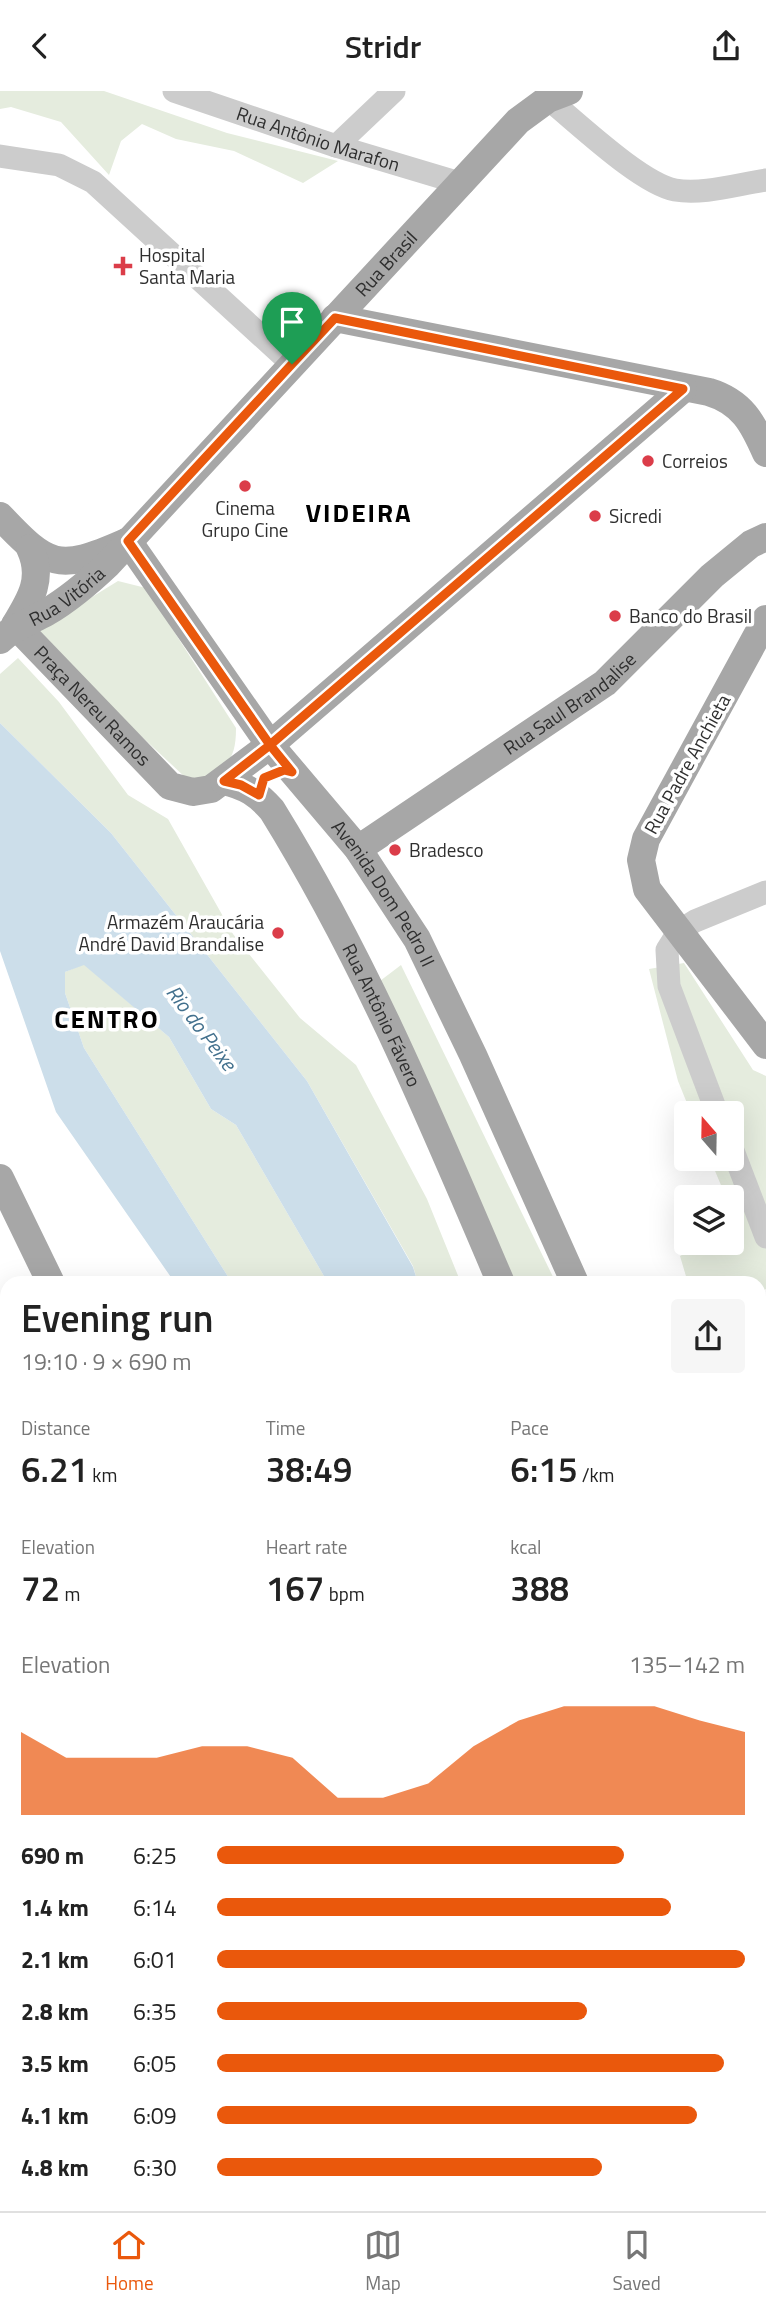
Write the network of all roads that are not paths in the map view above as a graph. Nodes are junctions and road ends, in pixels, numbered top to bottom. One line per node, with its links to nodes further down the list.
1 (174, 91): 4 (street, Rua Antônio Marafon)
2 (394, 91): 4 (street)
3 (559, 95): 6 (street); 7 (main road, Rua Brasil)
4 (337, 146): 7 (street, Rua Antônio Marafon)
5 (0, 156): 9 (street)
6 (766, 180)
7 (463, 184): 8 (main road, Rua Brasil)
8 (335, 318): 9 (main road, Rua Brasil); 10 (main road)
9 (292, 364): 14 (main road, Rua Brasil)
10 (683, 389): 11 (main road); 18 (main road)
11 (766, 453)
12 (0, 516): 15 (main road)
13 (766, 537): 22 (main road, Rua Saul Brandalise)
14 (128, 541): 15 (main road); 17 (main road, Rua Vitória); 18 (main road, Avenida Dom Pedro II)
15 (30, 548): 17 (main road)
16 (766, 619): 24 (main road, Rua Padre Anchieta)
17 (8, 633): 20 (main road, Praça Nereu Ramos)
18 (270, 745): 19 (main road, Avenida Dom Pedro II); 20 (main road)
19 (292, 772): 21 (main road); 22 (main road, Avenida Dom Pedro II)
20 (224, 781): 21 (main road)
21 (259, 795): 31 (main road, Rua Antônio Fávero)
22 (358, 849): 32 (main road, Avenida Dom Pedro II)
23 (766, 892): 24 (street)
24 (679, 931): 25 (main road, Rua Padre Anchieta); 26 (street)
25 (766, 1045)
26 (713, 1101)
27 (741, 1171): 29 (street)
28 (0, 1178): 30 (main road)
29 (766, 1237)
30 (48, 1276)
31 (498, 1276)
32 (572, 1276)

